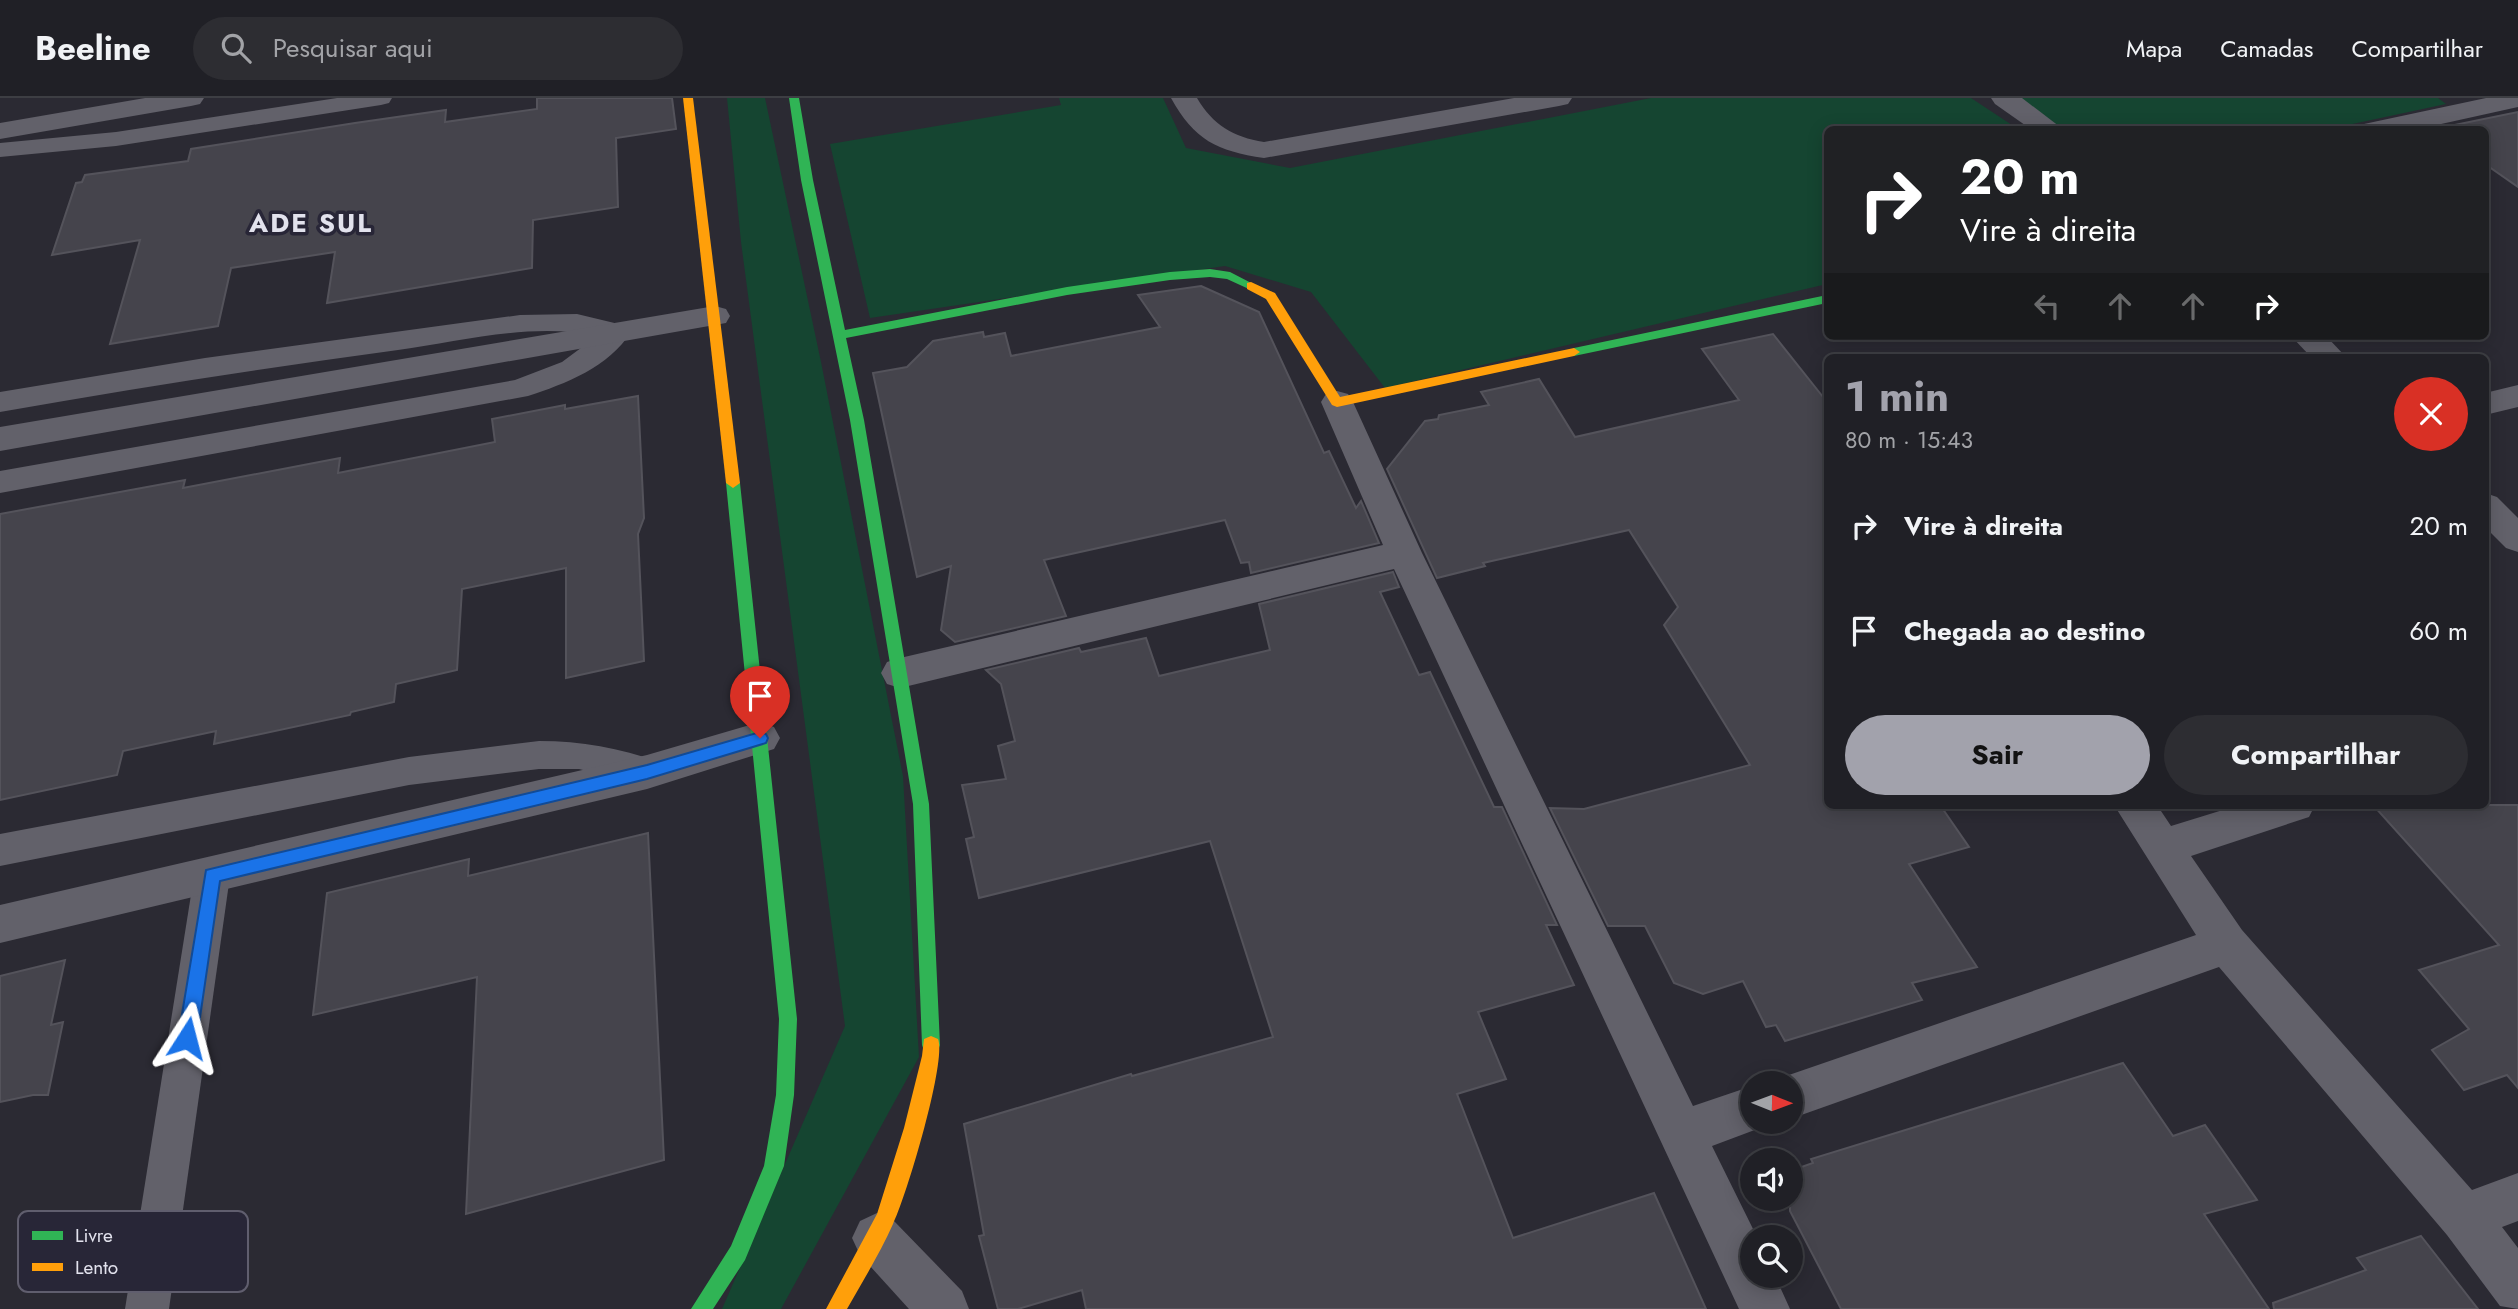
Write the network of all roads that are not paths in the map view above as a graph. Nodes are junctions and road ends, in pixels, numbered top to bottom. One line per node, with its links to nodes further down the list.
1 (191, 98): 11 (street)
2 (381, 98): 12 (lane)
3 (688, 98): 14 (street)
4 (794, 98): 16 (street)
5 (1184, 98): 6 (street)
6 (1559, 98)
7 (2004, 98): 9 (street)
8 (2518, 99): 10 (street)
9 (2045, 126)
10 (2393, 126)
11 (0, 131)
12 (0, 150)
13 (1824, 300): 21 (street)
14 (715, 316): 15 (street); 29 (street)
15 (618, 332): 20 (lane); 23 (street); 24 (lane)
16 (838, 335): 21 (street); 28 (street)
17 (2311, 340): 18 (street)
18 (2327, 354)
19 (2518, 396): 22 (street)
20 (0, 402)
21 (1338, 402): 27 (street)
22 (2489, 403)
23 (0, 439)
24 (0, 482)
25 (2489, 510): 26 (street)
26 (2518, 539)
27 (1405, 552): 28 (street); 40 (street)
28 (900, 673): 44 (street)
29 (760, 738): 30 (street); 46 (street)
30 (647, 772): 34 (lane); 35 (street)
31 (2137, 809): 33 (street)
32 (2282, 809): 33 (street)
33 (2162, 847): 37 (street)
34 (0, 850)
35 (212, 876): 36 (street); 42 (lane)
36 (0, 923)
37 (2227, 944): 38 (street); 43 (street)
38 (1803, 1091)
39 (1740, 1113): 40 (street)
40 (1683, 1133): 49 (street)
41 (2518, 1197): 43 (street)
42 (162, 1211)
43 (2465, 1218): 45 (street)
44 (877, 1238): 47 (street); 48 (street)
45 (2518, 1288)
46 (701, 1309)
47 (836, 1309)
48 (944, 1309)
49 (1765, 1309)

